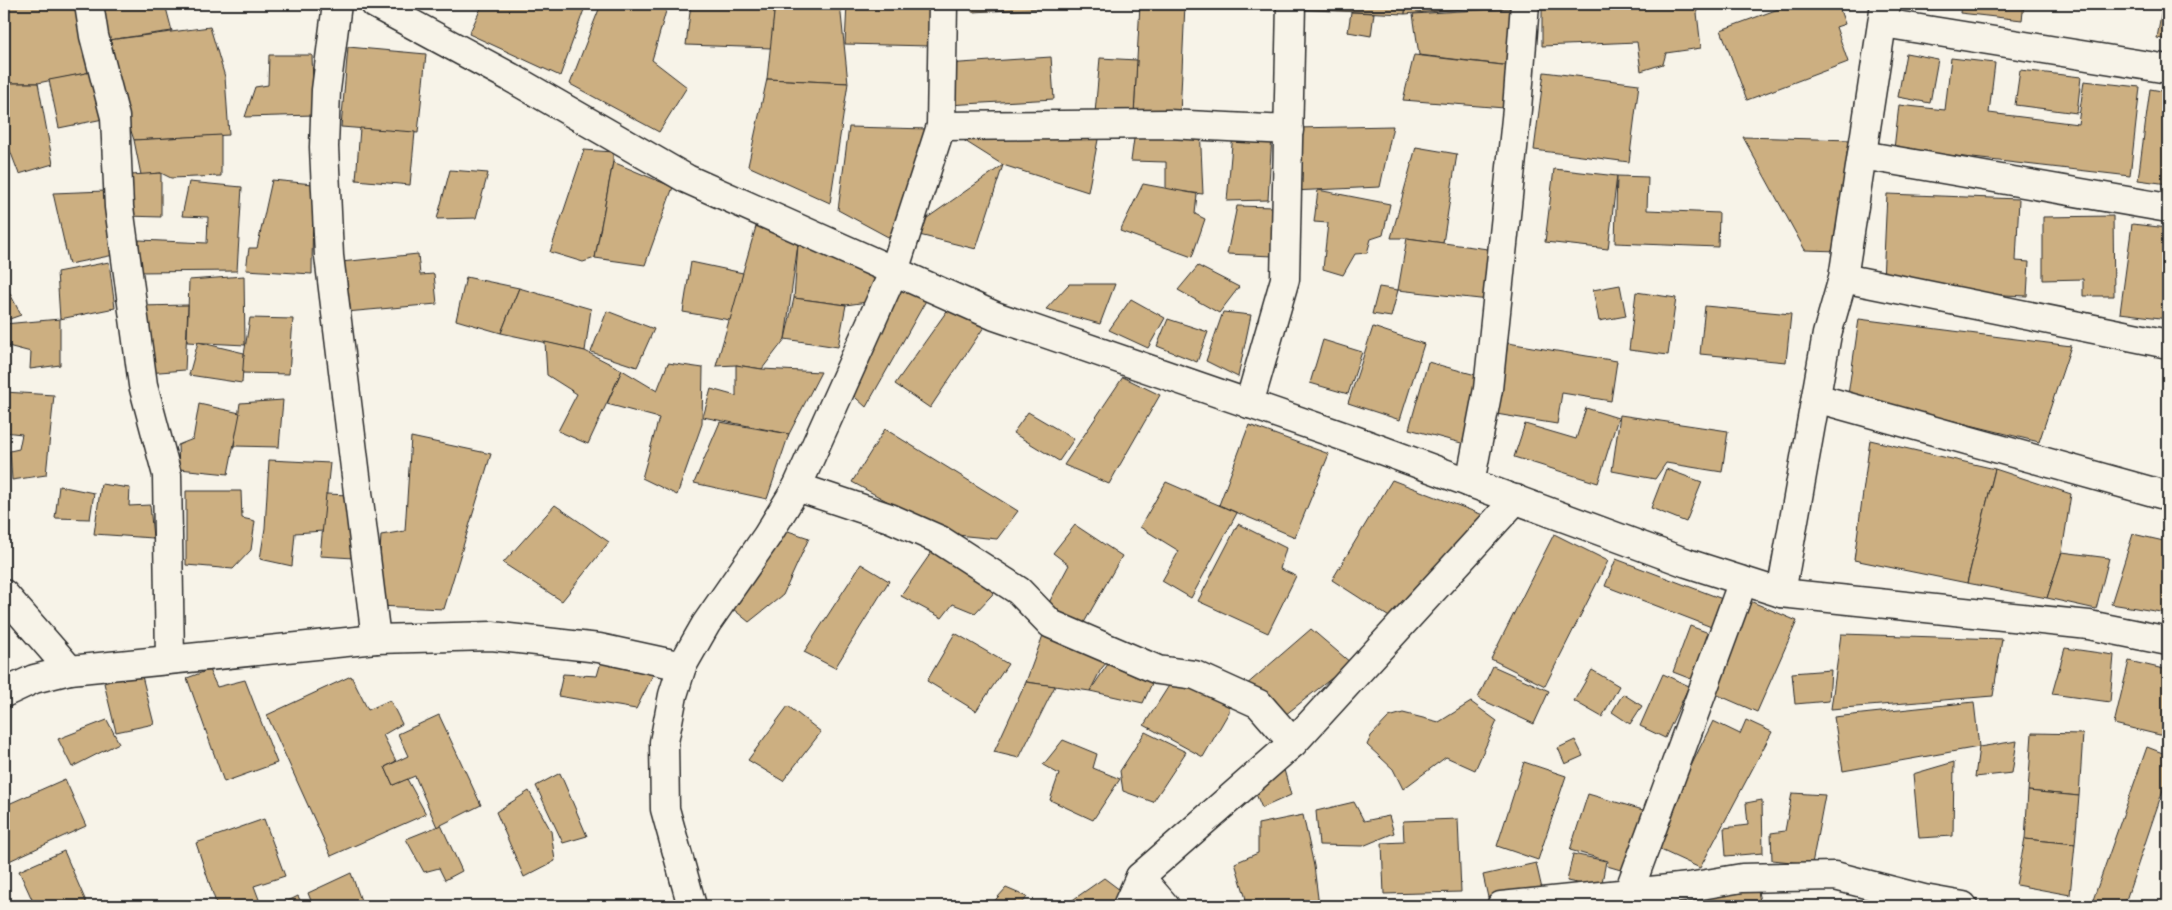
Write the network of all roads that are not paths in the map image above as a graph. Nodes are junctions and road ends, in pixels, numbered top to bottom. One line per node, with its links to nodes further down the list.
1 (89, 4): 27 (street)
2 (336, 4): 25 (street)
3 (375, 4): 13 (street)
4 (943, 4): 9 (street)
5 (1291, 4): 10 (street)
6 (1525, 4): 18 (street)
7 (1884, 14): 8 (street); 11 (street)
8 (2168, 69)
9 (941, 126): 10 (street); 13 (street)
10 (1288, 130): 17 (street)
11 (1862, 155): 12 (street); 14 (street)
12 (2168, 208)
13 (894, 271): 17 (street); 19 (street)
14 (1843, 278): 15 (street); 16 (street)
15 (2168, 344)
16 (1816, 398): 20 (street); 23 (street)
17 (1249, 404): 18 (street)
18 (1470, 483): 21 (street)
19 (797, 487): 28 (street); 31 (street)
20 (2168, 496)
21 (1516, 499): 22 (street); 31 (street)
22 (1743, 581): 23 (street); 33 (street)
23 (1781, 593): 26 (street)
24 (4, 594): 29 (street)
25 (376, 639): 27 (street); 28 (street)
26 (2168, 641)
27 (170, 659): 29 (street)
28 (682, 666): 34 (street)
29 (70, 670): 30 (street)
30 (4, 693)
31 (1293, 742): 32 (street)
32 (1140, 877): 35 (street); 36 (street)
33 (1628, 894): 37 (street); 38 (street)
34 (692, 906)
35 (1127, 906)
36 (1165, 906)
37 (1501, 906)
38 (1963, 906)

